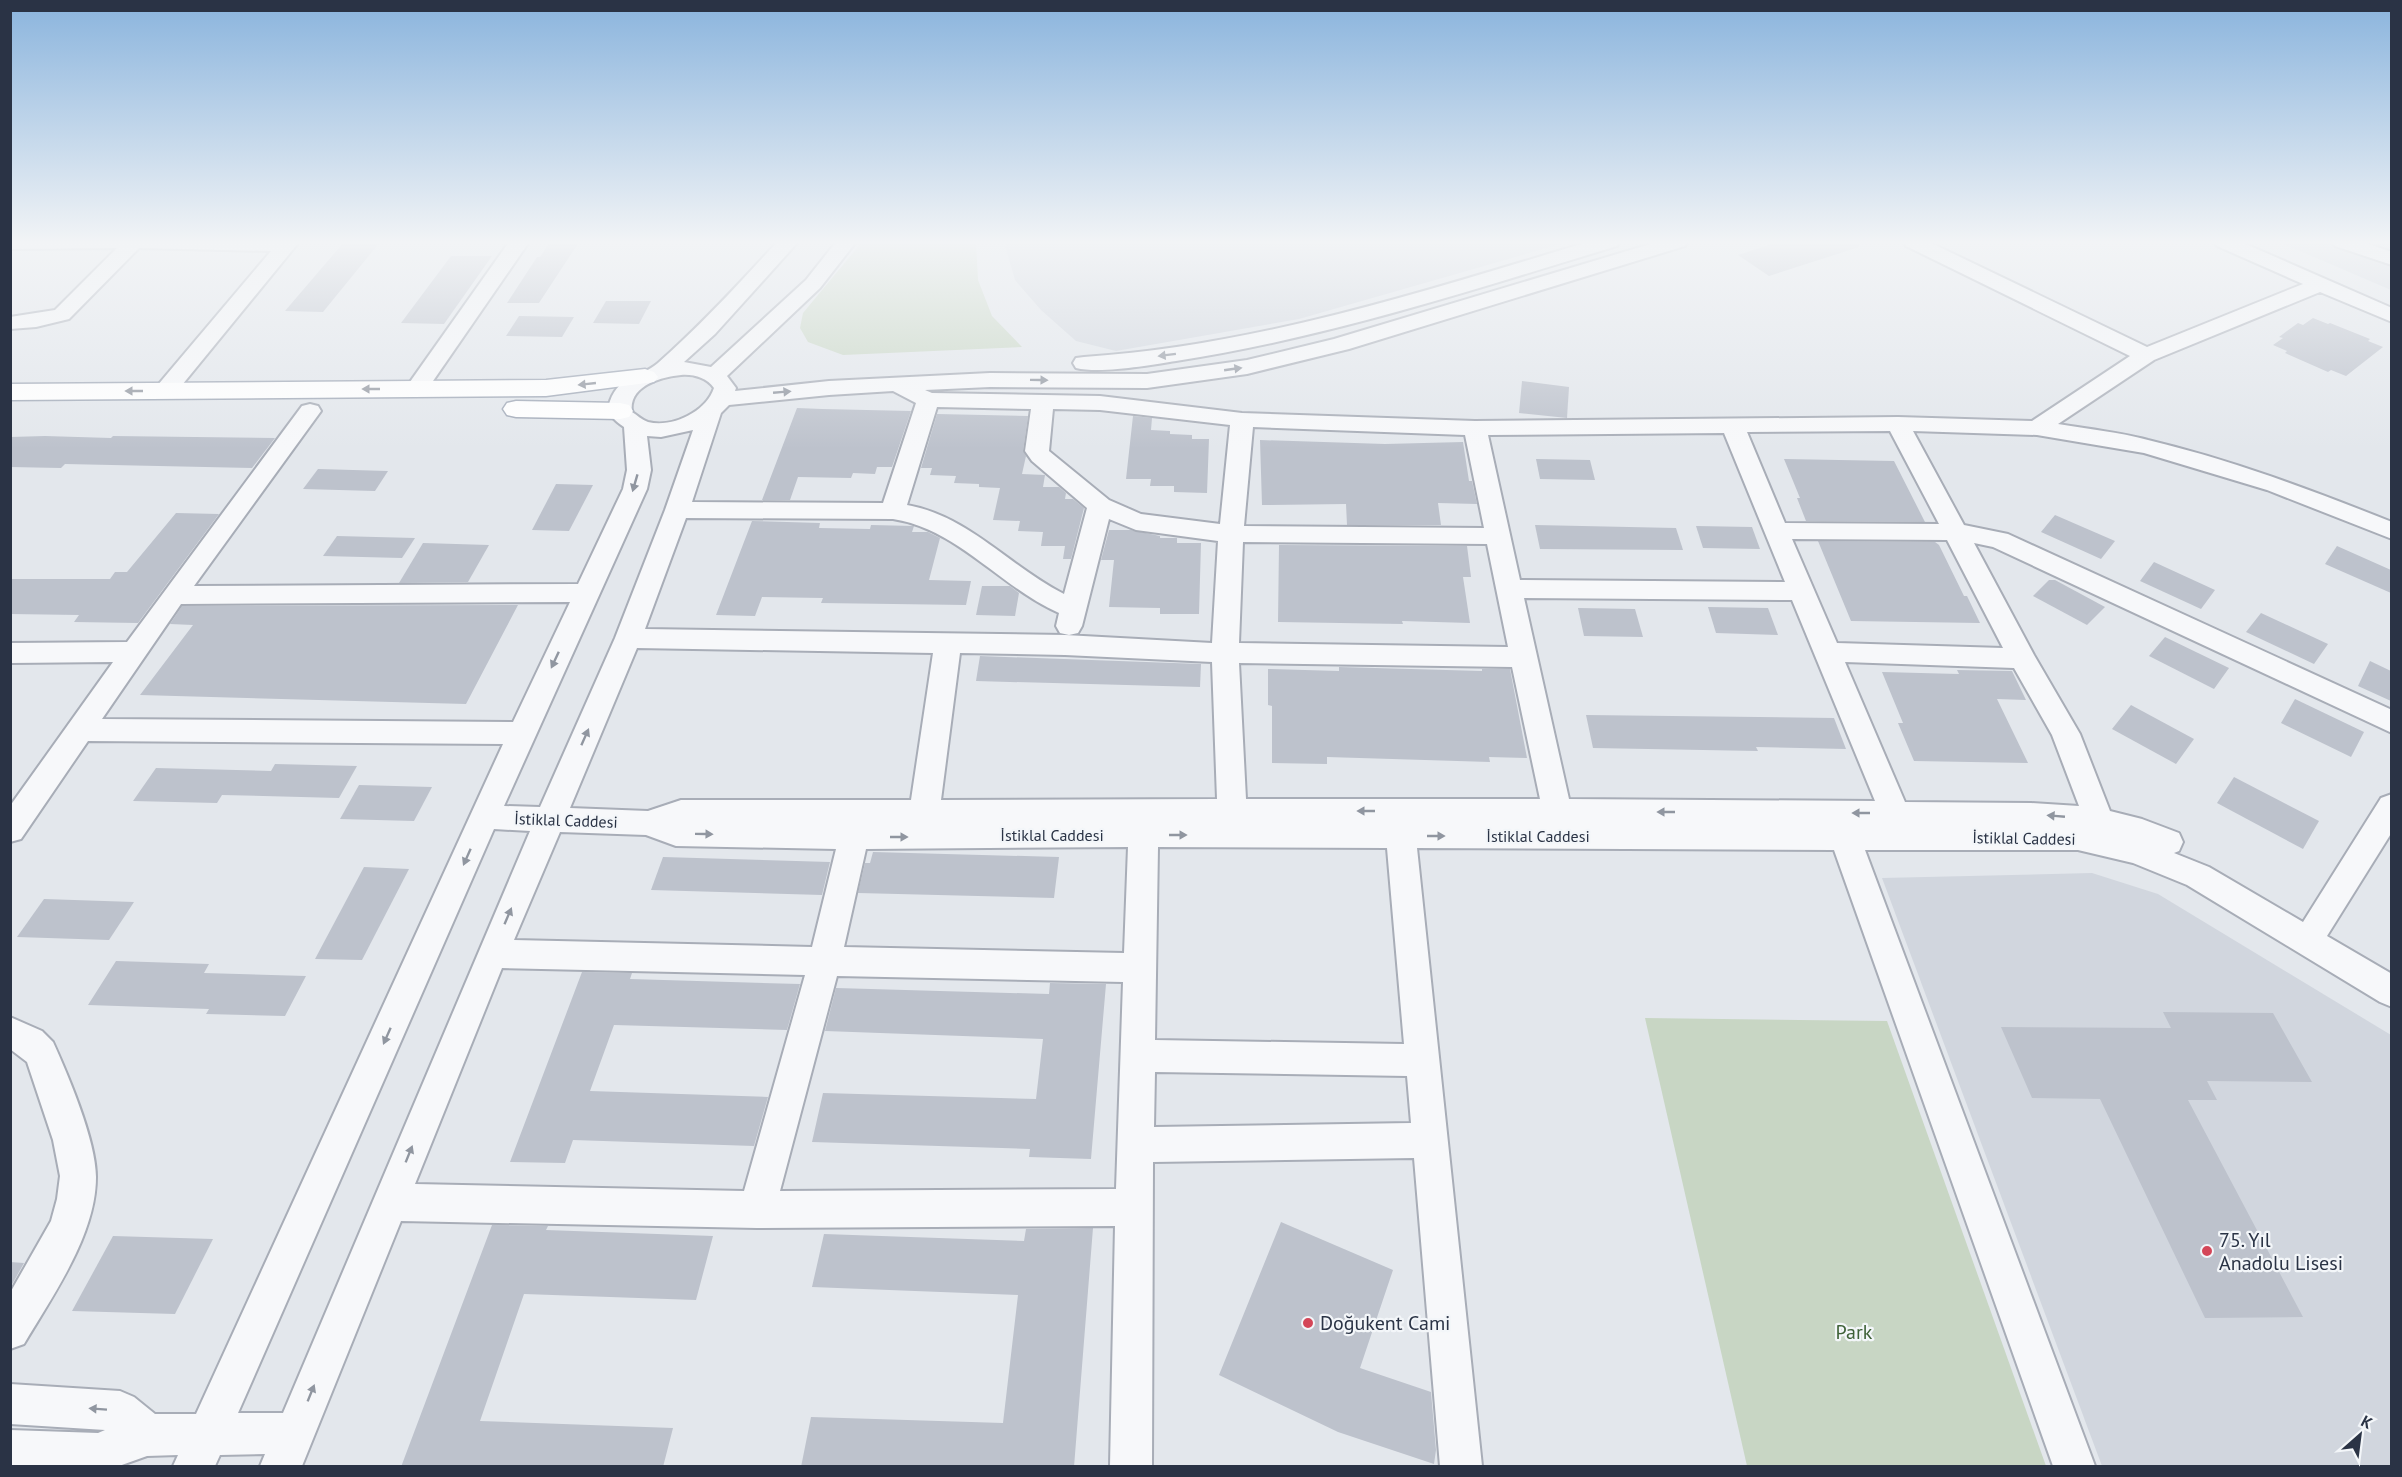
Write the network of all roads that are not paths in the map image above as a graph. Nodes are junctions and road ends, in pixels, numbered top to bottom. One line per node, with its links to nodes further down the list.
1 (66, 311): 10 (street)
2 (232, 311): 15 (street)
3 (471, 311): 14 (street)
4 (725, 311): 12 (street)
5 (789, 311): 17 (street)
6 (1368, 311): 17 (street, one-way to 17)
7 (1450, 311): 13 (street, one-way to 7)
8 (2055, 311): 11 (street)
9 (2255, 311): 11 (street)
10 (10, 323)
11 (2146, 355): 27 (street)
12 (652, 374): 14 (main road, one-way to 14); 17 (street); 22 (street)
13 (897, 385): 17 (street, one-way to 13); 18 (street)
14 (416, 389): 15 (main road, one-way to 15)
15 (165, 391): 16 (main road, one-way to 16)
16 (10, 392)
17 (717, 392): 22 (street); 29 (street)
18 (928, 400): 19 (street); 30 (street)
19 (1043, 401): 23 (street); 28 (street)
20 (310, 411): 21 (main road); 22 (main road); 39 (street)
21 (10, 413)
22 (628, 418): 38 (street, one-way to 38)
23 (1242, 420): 26 (street); 34 (street)
24 (1898, 424): 25 (street); 27 (street); 33 (street)
25 (1732, 425): 26 (street); 31 (street)
26 (1474, 428): 35 (street)
27 (2037, 428): 32 (street)
28 (1100, 506): 34 (street); 40 (street)
29 (677, 510): 30 (street); 41 (street)
30 (893, 511): 40 (street)
31 (1777, 531): 33 (street); 37 (street)
32 (2391, 531)
33 (1957, 532): 49 (street); 50 (street)
34 (1231, 534): 35 (street); 47 (street)
35 (1497, 536): 36 (street)
36 (1509, 589): 37 (street); 48 (street)
37 (1801, 591): 45 (street)
38 (586, 593): 39 (street); 52 (street, one-way to 52)
39 (174, 595): 44 (street)
40 (1072, 608): 43 (street)
41 (628, 638): 42 (street); 58 (street, one-way to 41)
42 (948, 643): 43 (street); 55 (street)
43 (1065, 645): 47 (street)
44 (134, 652): 46 (street); 51 (street)
45 (1827, 652): 49 (street); 56 (street)
46 (10, 653)
47 (1225, 653): 48 (street); 53 (street)
48 (1524, 657): 54 (street)
49 (2022, 658): 63 (street)
50 (2391, 722)
51 (79, 730): 52 (street); 62 (street)
52 (522, 733): 57 (street)
53 (1232, 810): 54 (street, İstiklal Caddesi, one-way to 53); 60 (street, İstiklal Caddesi)
54 (1557, 811): 56 (street, İstiklal Caddesi, one-way to 54)
55 (924, 812): 59 (street, İstiklal Caddesi); 60 (street, İstiklal Caddesi)
56 (1895, 813): 63 (street, İstiklal Caddesi, one-way to 56)
57 (484, 817): 58 (street, İstiklal Caddesi); 84 (street, one-way to 84)
58 (549, 819): 59 (street, İstiklal Caddesi); 68 (street, one-way to 58)
59 (648, 823): 65 (street, İstiklal Caddesi, one-way to 65)
60 (1144, 823): 64 (street, İstiklal Caddesi, one-way to 64); 65 (street, İstiklal Caddesi, one-way to 60); 70 (street)
61 (2387, 824): 67 (street)
62 (10, 830)
63 (2104, 832): 66 (street, İstiklal Caddesi); 67 (street, İstiklal Caddesi); 72 (street, İstiklal Caddesi)
64 (1401, 836): 66 (street, İstiklal Caddesi, one-way to 66); 75 (street)
65 (854, 837): 69 (street)
66 (1845, 838): 89 (street)
67 (2317, 926): 71 (street, İstiklal Caddesi)
68 (492, 954): 69 (street); 78 (street, one-way to 68)
69 (825, 960): 70 (street); 80 (street)
70 (1139, 968): 74 (street)
71 (2391, 970)
72 (2391, 992)
73 (10, 1032): 81 (street)
74 (1138, 1056): 75 (street); 77 (street)
75 (1423, 1060): 76 (street)
76 (1430, 1140): 77 (street); 88 (street)
77 (1136, 1145): 79 (street)
78 (390, 1202): 80 (street); 85 (street, one-way to 78)
79 (1134, 1207): 80 (street); 87 (street)
80 (757, 1210)
81 (10, 1330)
82 (10, 1404): 83 (street, one-way to 82)
83 (147, 1435): 84 (street); 86 (street)
84 (201, 1450): 85 (street)
85 (288, 1450)
86 (10, 1451)
87 (1131, 1467)
88 (1461, 1467)
89 (2074, 1467)

